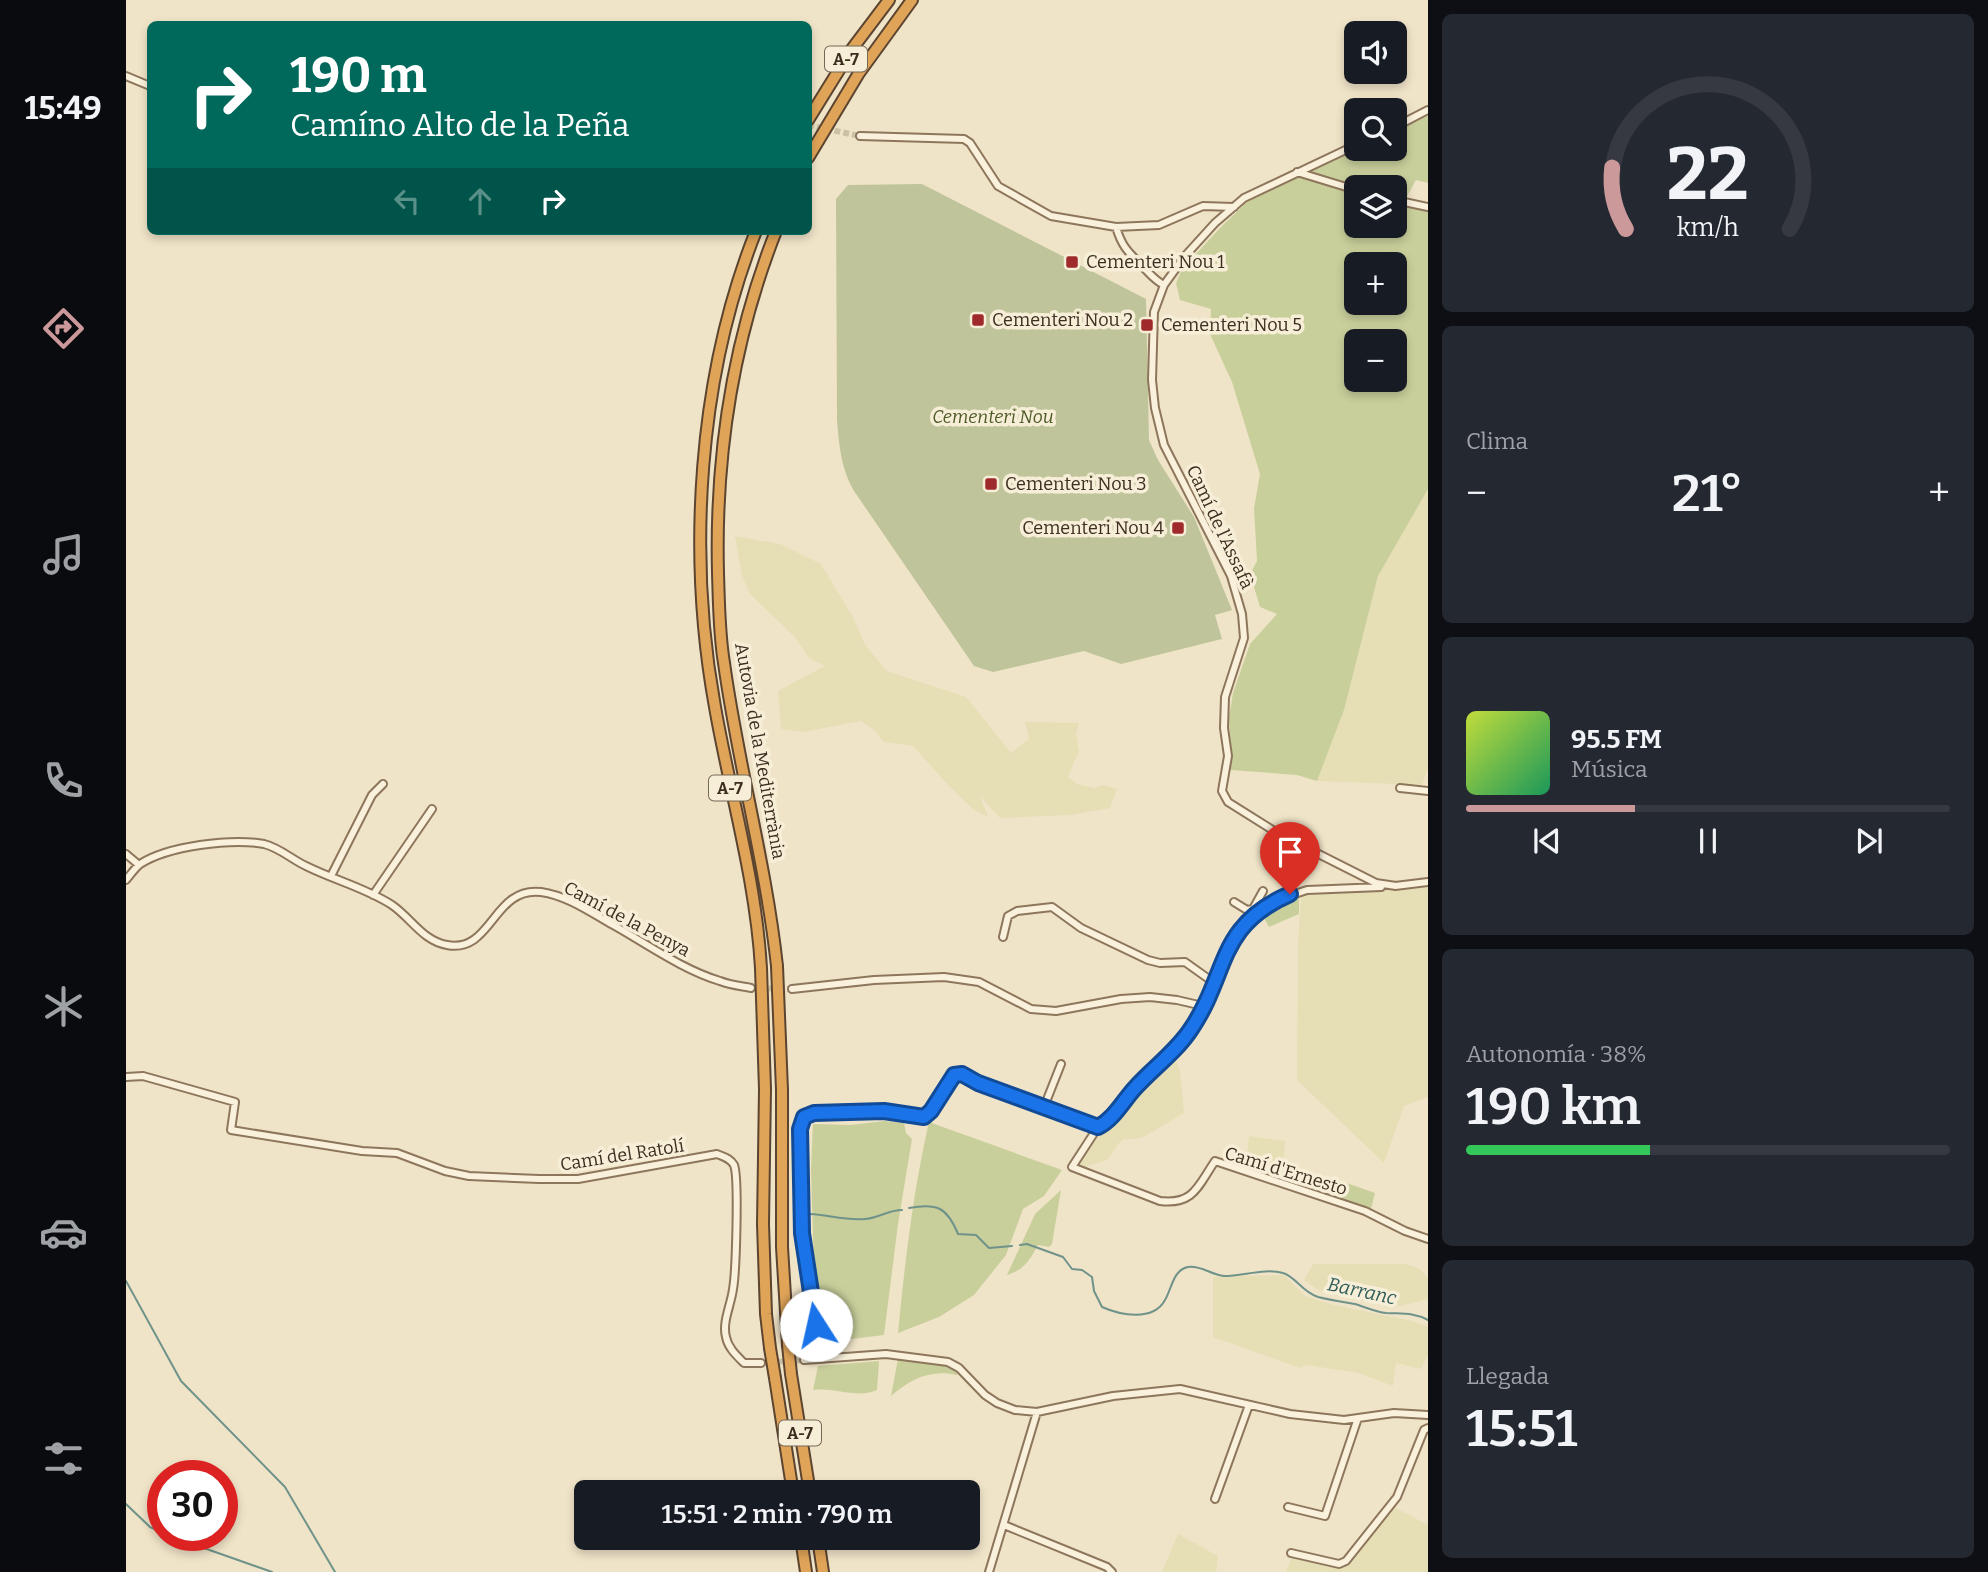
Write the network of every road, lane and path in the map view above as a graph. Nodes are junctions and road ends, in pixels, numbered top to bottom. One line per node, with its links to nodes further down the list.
1 (889, 0): 6 (highway, A-7)
2 (912, 0): 10 (highway, A-7)
3 (126, 76): 4 (street)
4 (147, 85)
5 (1428, 110): 7 (street)
6 (812, 114)
7 (1407, 121)
8 (860, 136): 16 (street)
9 (1344, 150): 11 (street)
10 (812, 151)
11 (1297, 172): 12 (street); 14 (street)
12 (1344, 186)
13 (1407, 203): 15 (street)
14 (1234, 207): 16 (street); 19 (street)
15 (1428, 207)
16 (1116, 227): 19 (street)
17 (755, 235): 53 (highway, Autovia de la Mediterrània / A-7, bridge)
18 (775, 235): 54 (highway, Autovia de la Mediterrània / A-7, bridge)
19 (1164, 285): 29 (street, Camí de l'Assafà)
20 (383, 784): 26 (street)
21 (1400, 788): 22 (street)
22 (1428, 791)
23 (432, 809): 31 (street)
24 (126, 854): 25 (street)
25 (139, 865): 26 (street, Camí de la Penya); 27 (street, Camí de la Penya)
26 (331, 876): 31 (street, Camí de la Penya)
27 (126, 880)
28 (1428, 882): 29 (street, Camí d'Ernesto)
29 (1396, 886): 34 (street, Camí d'Ernesto)
30 (1263, 891): 33 (street)
31 (373, 895): 37 (street, Camí de la Penya)
32 (1234, 902): 33 (street)
33 (1253, 909): 34 (street)
34 (1248, 919): 36 (street, Camí d'Ernesto)
35 (1003, 937): 36 (street)
36 (1213, 982): 39 (street, Camí d'Ernesto)
37 (751, 988)
38 (792, 989): 39 (street)
39 (1203, 1006): 43 (street, Camí d'Ernesto)
40 (1061, 1064): 42 (street)
41 (126, 1077): 47 (street, Camí del Ratolí)
42 (1044, 1107): 43 (street); 45 (street)
43 (1098, 1127): 44 (street, Camí d'Ernesto)
44 (1428, 1239)
45 (818, 1358): 46 (street); 49 (street)
46 (804, 1360)
47 (757, 1364)
48 (1248, 1405): 49 (street); 51 (street); 55 (street)
49 (1037, 1412): 57 (street)
50 (1428, 1415): 51 (street)
51 (1358, 1418): 56 (street)
52 (1428, 1428): 60 (street)
53 (791, 1480)
54 (808, 1480)
55 (1215, 1499)
56 (1287, 1507)
57 (1004, 1525): 63 (street); 64 (street)
58 (803, 1550): 61 (highway)
59 (820, 1550): 62 (highway)
60 (1292, 1553)
61 (806, 1572)
62 (823, 1572)
63 (989, 1572)
64 (1112, 1572)

